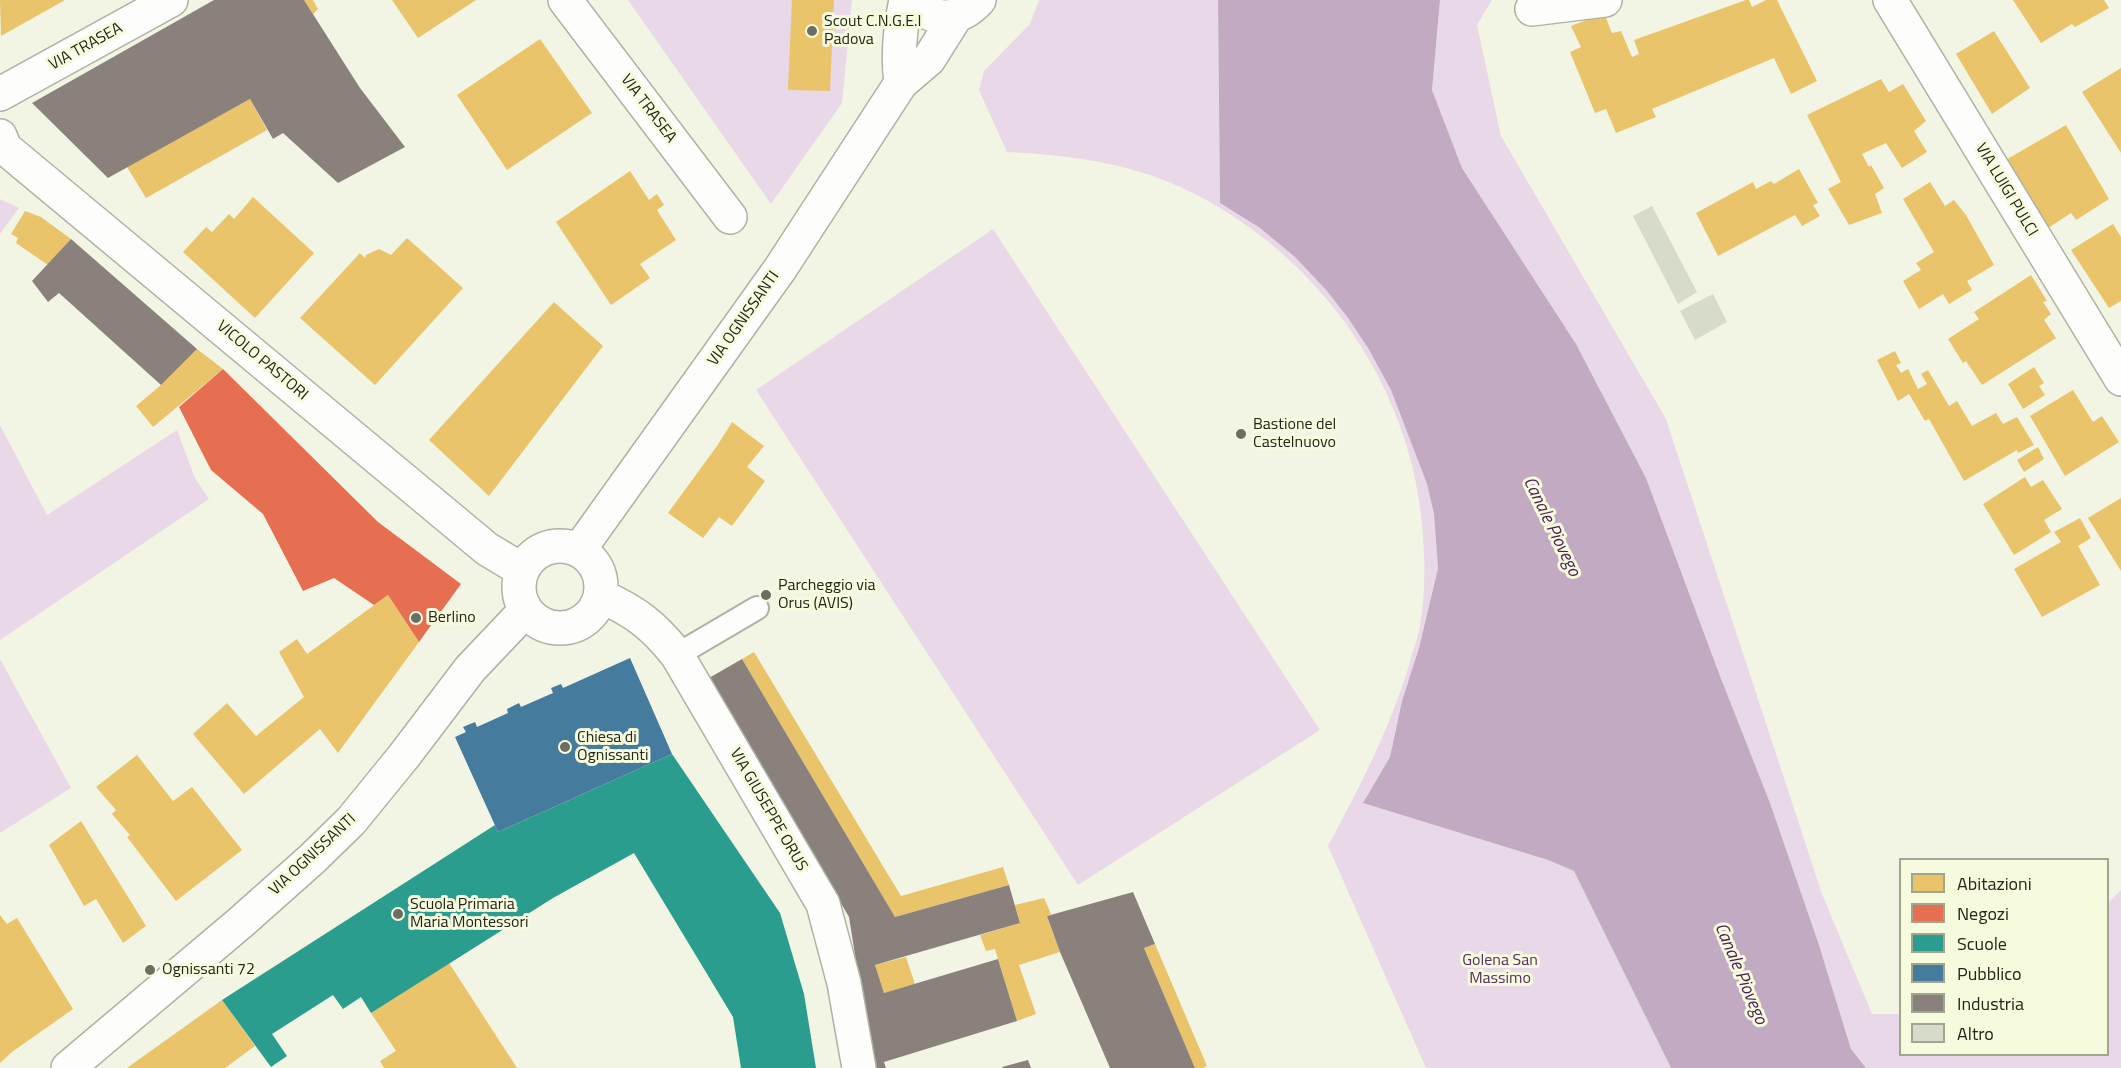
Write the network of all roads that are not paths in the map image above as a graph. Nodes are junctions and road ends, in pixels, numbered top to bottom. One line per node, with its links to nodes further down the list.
1 (171, 0): 10 (street, VIA TRASEA)
2 (565, 0): 12 (street, VIA TRASEA)
3 (906, 0): 9 (street)
4 (914, 0): 7 (street)
5 (1605, 0): 8 (street)
6 (1890, 0): 13 (street, VIA LUIGI PULCI)
7 (968, 8): 9 (street, VIA OGNISSANTI)
8 (1532, 9)
9 (901, 83): 14 (street, VIA OGNISSANTI)
10 (0, 94)
11 (2, 145): 15 (street, VICOLO PASTORI)
12 (730, 217)
13 (2121, 379)
14 (579, 550): 15 (street); 16 (street)
15 (522, 570): 18 (street)
16 (601, 596): 18 (street); 19 (street, VIA GIUSEPPE ORUS)
17 (757, 608): 19 (lane)
18 (525, 611): 20 (street, VIA OGNISSANTI)
19 (677, 655): 21 (street, VIA GIUSEPPE ORUS)
20 (68, 1068)
21 (859, 1068)

